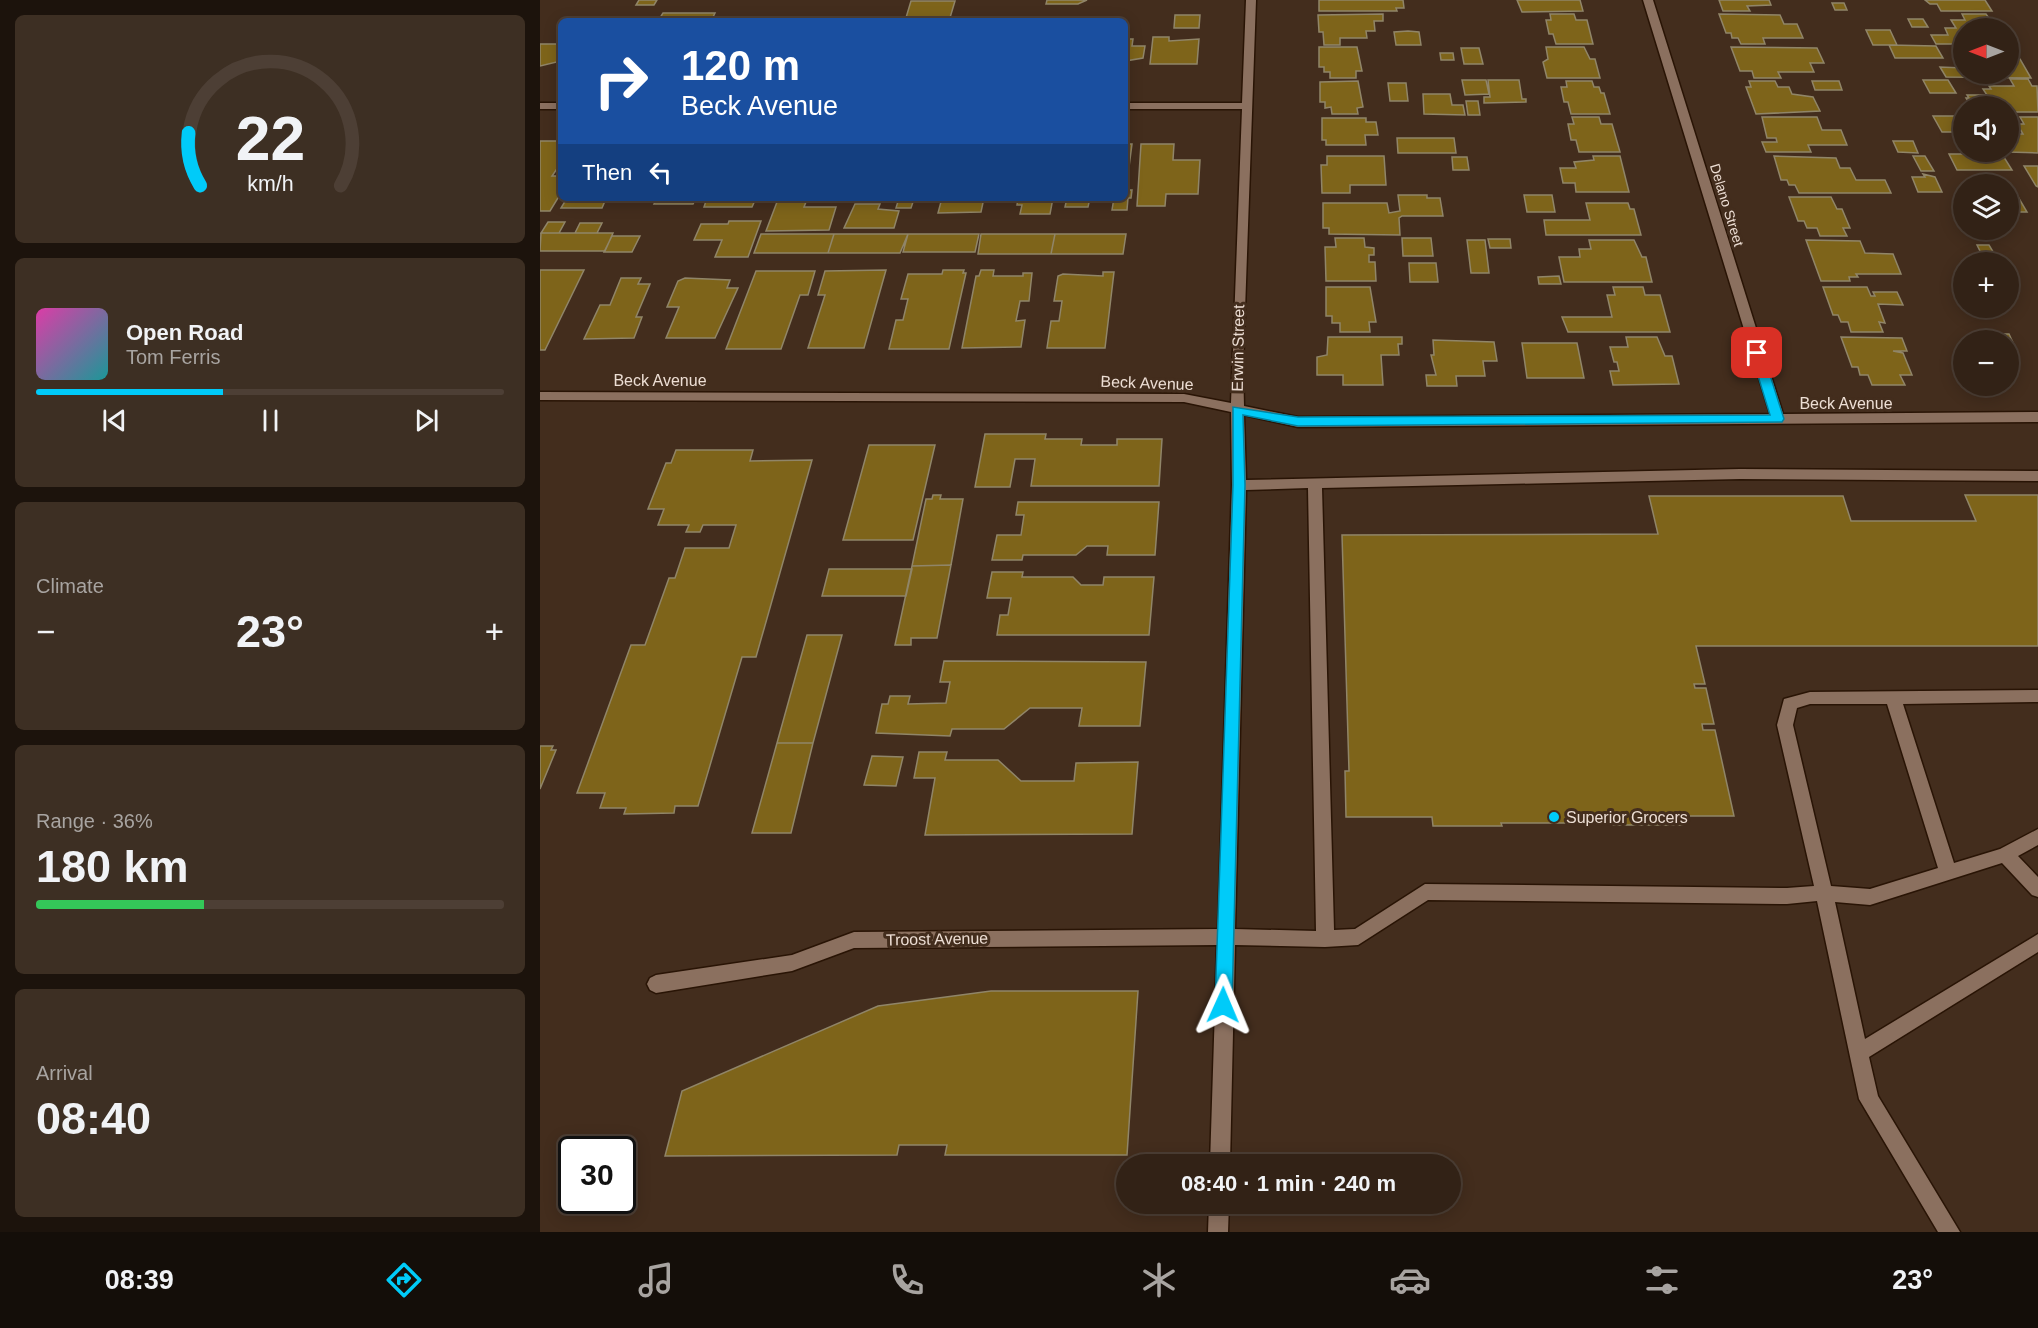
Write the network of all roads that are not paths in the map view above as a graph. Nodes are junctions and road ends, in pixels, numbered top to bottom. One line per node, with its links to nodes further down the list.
1 (1251, 0): 6 (street, Erwin Street)
2 (1648, 0): 10 (street, Delano Street)
3 (540, 106): 4 (street)
4 (558, 106)
5 (1128, 106): 6 (street)
6 (1247, 106): 8 (street, Erwin Street)
7 (540, 396): 8 (street, Beck Avenue)
8 (1237, 410): 10 (street, Beck Avenue); 12 (street, Erwin Street)
9 (2038, 417): 10 (street, Beck Avenue)
10 (1778, 419)
11 (2038, 476): 13 (street)
12 (1239, 485): 13 (street); 21 (street, Erwin Street)
13 (1315, 485): 22 (street)
14 (2038, 696): 15 (street)
15 (1893, 698): 18 (street); 20 (street)
16 (2038, 836): 17 (street, Troost Avenue)
17 (2005, 855): 18 (street, Troost Avenue); 19 (street)
18 (1948, 873): 20 (street, Troost Avenue)
19 (2038, 890)
20 (1824, 893): 22 (street, Troost Avenue); 25 (street)
21 (1225, 937): 22 (street, Troost Avenue); 24 (street, Troost Avenue); 26 (street, Erwin Street)
22 (1325, 939)
23 (2038, 942): 25 (street)
24 (656, 984)
25 (1859, 1053): 29 (street)
26 (1220, 1154)
27 (1219, 1214): 28 (street)
28 (1218, 1232)
29 (1950, 1232)

